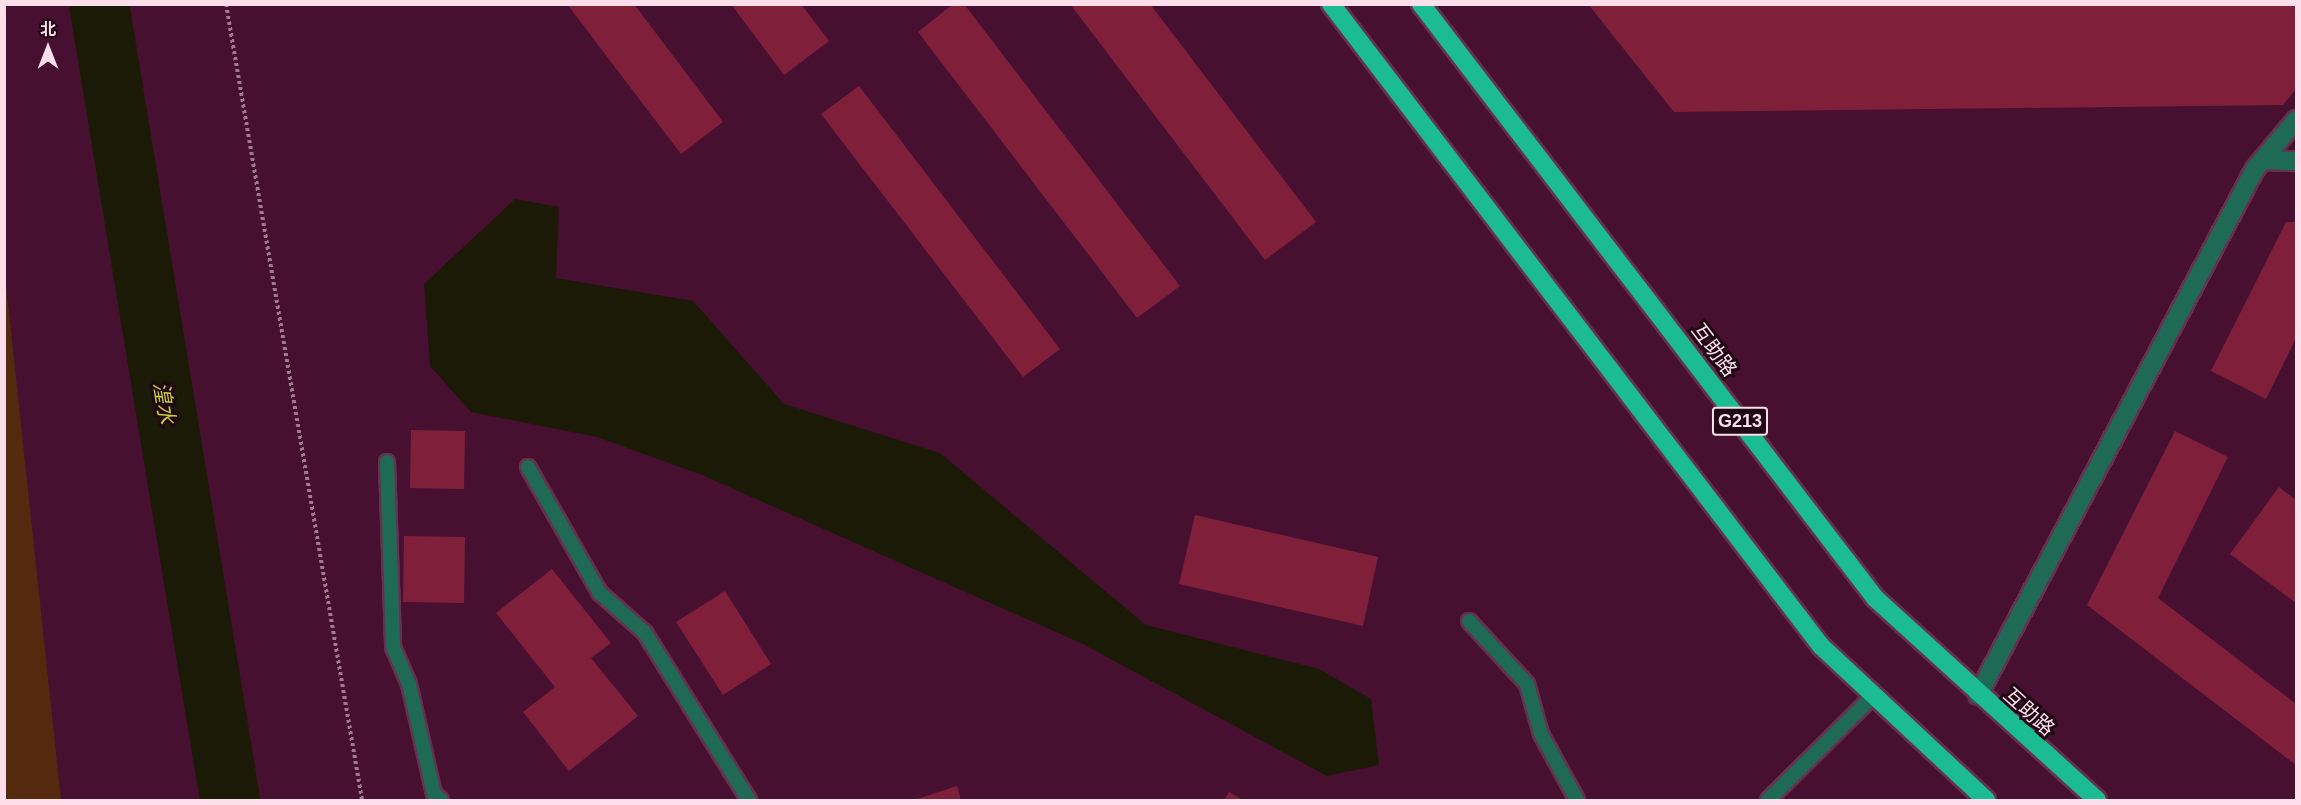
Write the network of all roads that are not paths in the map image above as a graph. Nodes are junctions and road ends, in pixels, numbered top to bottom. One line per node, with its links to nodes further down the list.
1 (1331, 4): 9 (highway)
2 (1421, 4): 10 (highway, 互助路 / G213)
3 (2296, 120): 4 (street)
4 (2263, 160): 5 (street); 10 (street)
5 (2296, 161)
6 (387, 462): 11 (lane)
7 (528, 467): 12 (lane)
8 (1469, 621): 13 (lane)
9 (1874, 695): 14 (lane); 15 (highway)
10 (1978, 695): 16 (highway, 互助路 / G213)
11 (441, 801)
12 (749, 801)
13 (1577, 801)
14 (1768, 801)
15 (1986, 801)
16 (2097, 801)

